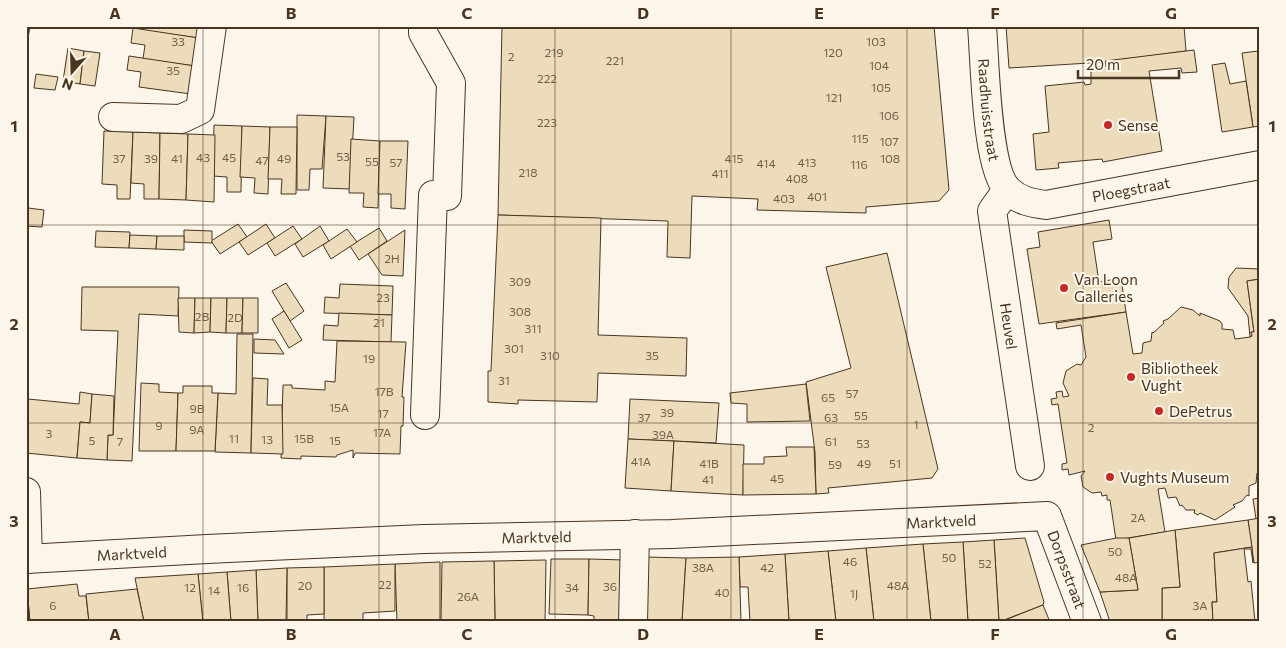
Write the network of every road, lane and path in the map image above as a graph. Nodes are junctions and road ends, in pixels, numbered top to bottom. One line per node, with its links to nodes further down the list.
1 (212, 26): 4 (street)
2 (423, 26): 7 (street)
3 (982, 26): 6 (street, Raadhuisstraat)
4 (113, 117)
5 (1260, 165): 6 (street, Ploegstraat)
6 (1007, 190): 8 (street, Heuvel)
7 (425, 415)
8 (1030, 466)
9 (26, 492): 12 (street)
10 (1047, 516): 11 (street, Marktveld); 14 (street, Dorpsstraat)
11 (635, 534): 12 (street, Marktveld); 13 (street)
12 (27, 559)
13 (634, 622)
14 (1087, 622)

